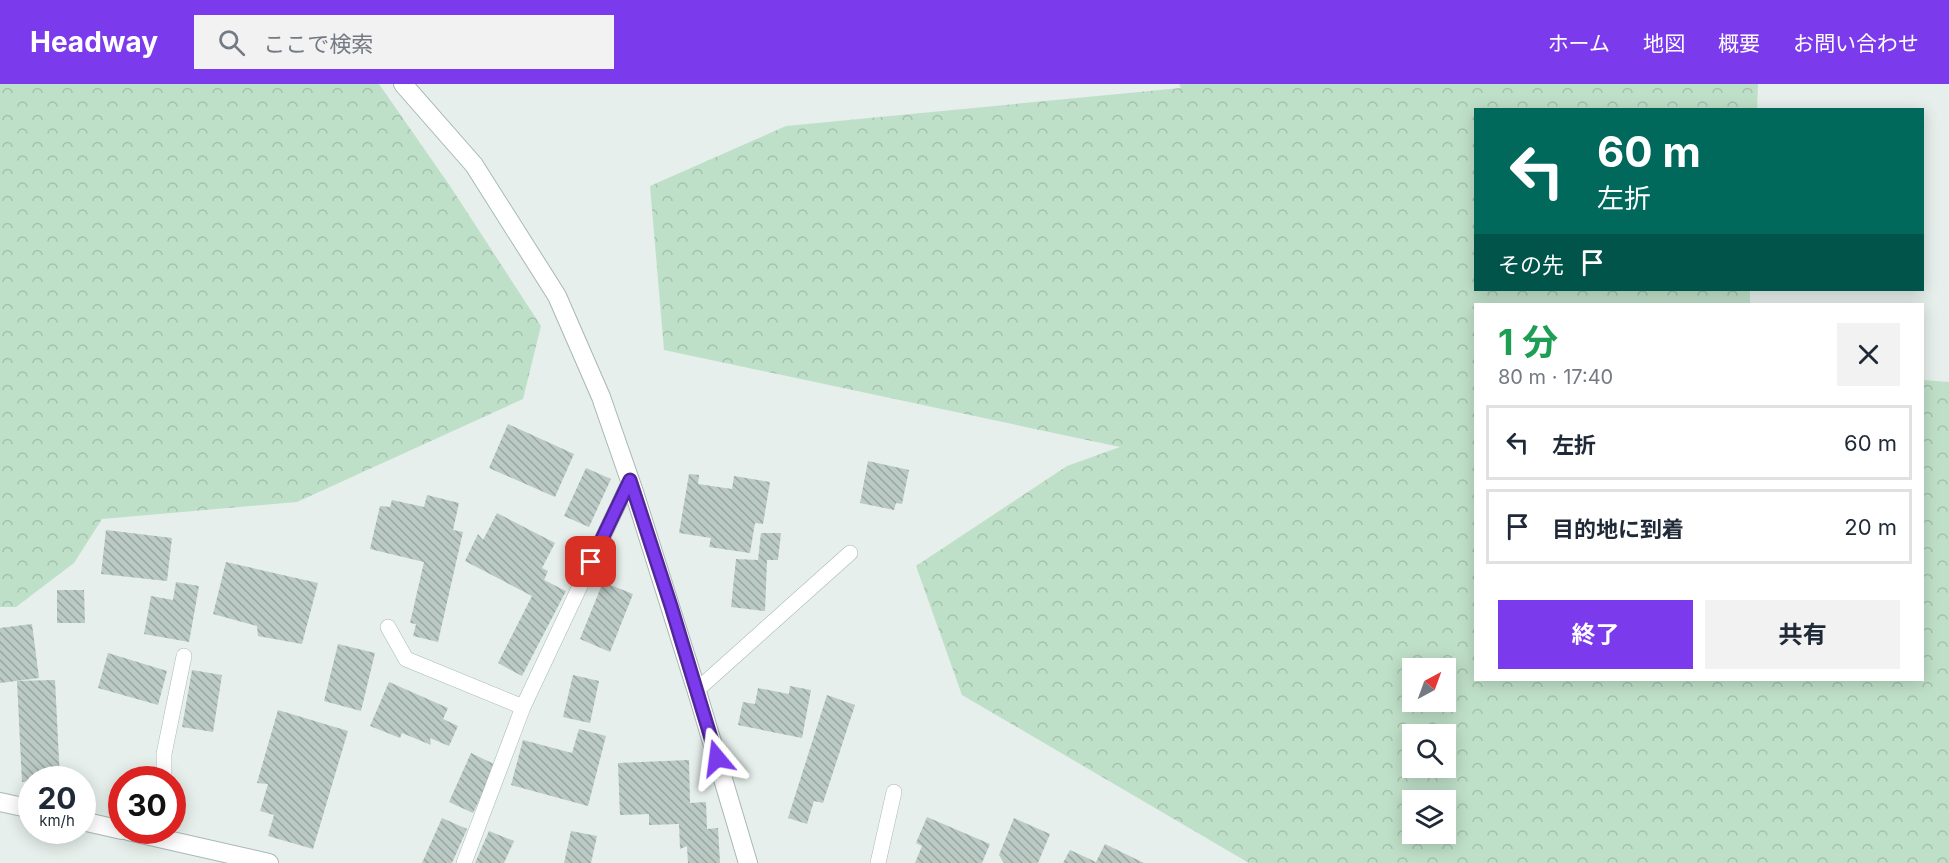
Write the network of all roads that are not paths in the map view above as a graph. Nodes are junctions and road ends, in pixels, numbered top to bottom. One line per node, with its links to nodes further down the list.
1 (403, 84): 2 (street)
2 (630, 480): 6 (street); 7 (lane)
3 (850, 553): 6 (lane)
4 (388, 627): 7 (lane)
5 (183, 656): 8 (lane)
6 (696, 690): 15 (street)
7 (523, 707): 14 (lane)
8 (164, 766)
9 (894, 792): 16 (lane)
10 (0, 802): 11 (street)
11 (18, 806)
12 (186, 840): 13 (street)
13 (269, 863)
14 (464, 863)
15 (748, 863)
16 (878, 863)

